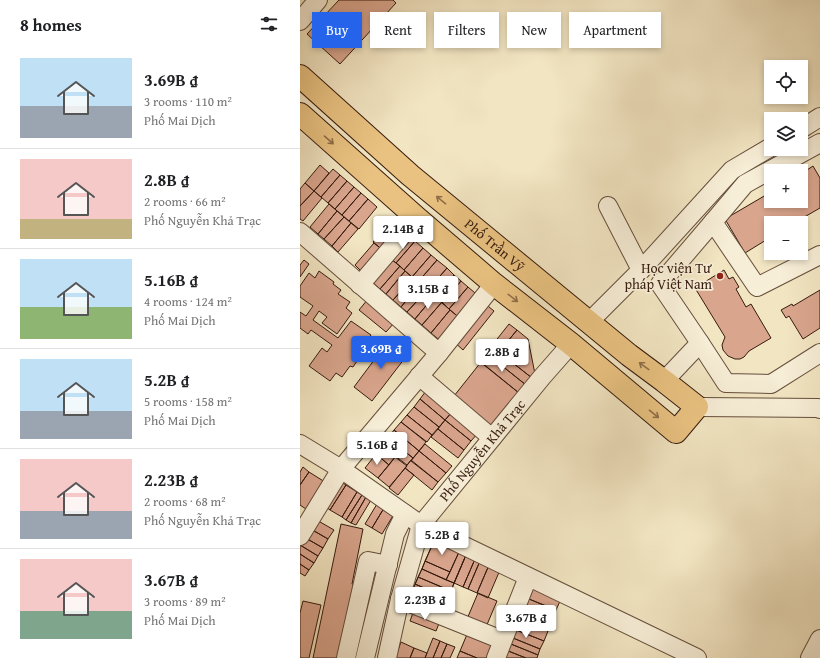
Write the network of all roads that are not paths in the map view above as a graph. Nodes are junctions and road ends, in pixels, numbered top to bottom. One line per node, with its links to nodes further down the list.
1 (318, 0): 2 (street)
2 (300, 21)
3 (300, 76): 19 (main road, Phố Trần Vỹ, one-way to 3)
4 (300, 114): 12 (main road, Phố Trần Vỹ, one-way to 12)
5 (820, 117): 6 (street)
6 (808, 124)
7 (820, 143): 10 (street)
8 (764, 151): 9 (street)
9 (739, 166): 10 (street); 16 (street)
10 (750, 181): 13 (street)
11 (608, 206): 16 (street)
12 (417, 218): 17 (main road, Phố Trần Vỹ); 18 (street)
13 (713, 222): 15 (street); 20 (street)
14 (300, 232): 18 (street)
15 (820, 255)
16 (641, 270): 19 (street)
17 (494, 284): 21 (main road, Phố Trần Vỹ, one-way to 21); 22 (street)
18 (360, 285): 22 (street)
19 (589, 322): 21 (main road); 25 (main road, Phố Trần Vỹ, one-way to 19)
20 (700, 342): 23 (street); 25 (street)
21 (571, 344): 26 (main road, Phố Trần Vỹ, one-way to 26); 28 (street, Phố Nguyễn Khả Trạc)
22 (438, 353): 24 (street)
23 (820, 353)
24 (419, 376): 28 (street); 30 (street)
25 (664, 381): 26 (main road, Phố Trần Vỹ)
26 (697, 407): 27 (street)
27 (820, 409)
28 (492, 438): 32 (street, Phố Nguyễn Khả Trạc)
29 (300, 444): 30 (street)
30 (341, 469): 31 (street); 33 (street)
31 (405, 514): 32 (street); 34 (street)
32 (421, 525): 35 (street); 36 (street, Phố Nguyễn Khả Trạc)
33 (300, 536)
34 (388, 565): 39 (street); 40 (street)
35 (528, 577): 38 (street); 43 (street)
36 (400, 599): 38 (street); 41 (street, Phố Nguyễn Khả Trạc)
37 (820, 639): 44 (street)
38 (502, 640): 42 (street)
39 (346, 658)
40 (365, 658)
41 (387, 658)
42 (496, 658)
43 (697, 658)
44 (810, 658)

